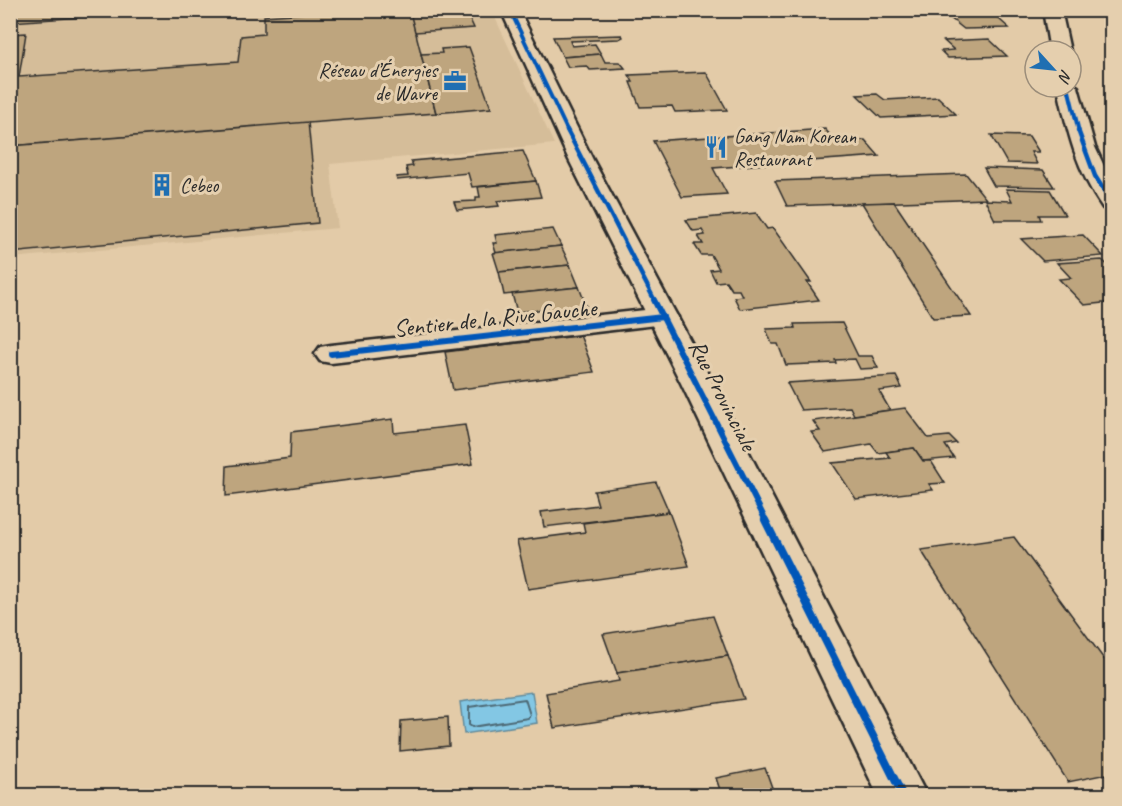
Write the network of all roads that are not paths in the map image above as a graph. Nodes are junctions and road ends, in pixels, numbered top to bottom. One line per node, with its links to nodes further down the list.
1 (510, 10): 6 (main road, Rue Provinciale)
2 (1052, 10): 3 (main road)
3 (1058, 39)
4 (1070, 99): 5 (main road)
5 (1112, 203)
6 (663, 317): 7 (main road, Sentier de la Rive Gauche); 8 (main road, Rue Provinciale)
7 (332, 354)
8 (903, 795)

